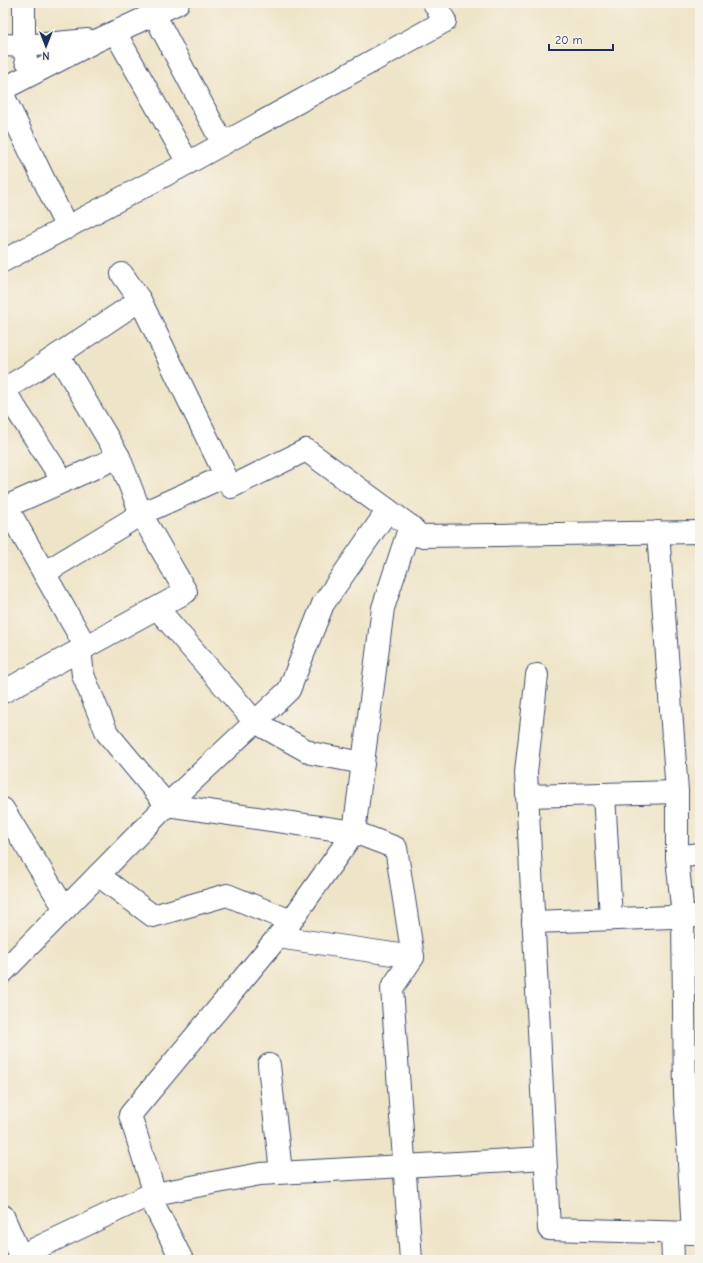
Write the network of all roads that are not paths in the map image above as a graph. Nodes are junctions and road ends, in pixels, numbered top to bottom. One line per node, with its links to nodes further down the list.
1 (24, 3): 6 (street)
2 (178, 3): 4 (street)
3 (434, 3): 10 (street)
4 (154, 14): 5 (street); 10 (street)
5 (106, 36): 6 (street); 7 (street); 11 (street)
6 (14, 45): 7 (street)
7 (28, 76): 8 (street)
8 (3, 89)
9 (3, 95): 12 (street)
10 (223, 144): 11 (street)
11 (188, 163): 12 (street)
12 (67, 228): 13 (street)
13 (3, 261)
14 (122, 274): 15 (street)
15 (140, 300): 16 (street); 19 (street)
16 (58, 355): 17 (street); 18 (street)
17 (3, 390): 20 (street)
18 (119, 457): 20 (street); 23 (street)
19 (225, 476): 22 (street); 23 (street)
20 (63, 481): 21 (street)
21 (4, 507): 27 (street)
22 (388, 510): 24 (street); 32 (street)
23 (141, 514): 27 (street); 28 (street)
24 (410, 526): 25 (street); 33 (street)
25 (658, 532): 26 (street); 34 (street)
26 (700, 532)
27 (44, 573): 29 (street)
28 (157, 608): 29 (street); 32 (street)
29 (83, 648): 31 (street); 37 (street)
30 (537, 675): 36 (street)
31 (3, 692)
32 (255, 722): 33 (street); 37 (street)
33 (362, 763): 39 (street)
34 (677, 792): 35 (street); 41 (street)
35 (604, 794): 36 (street); 45 (street)
36 (527, 796): 46 (street)
37 (167, 805): 39 (street); 42 (street)
38 (3, 809): 43 (street)
39 (354, 832): 47 (street); 48 (street)
40 (700, 854): 41 (street)
41 (677, 857): 44 (street)
42 (98, 875): 43 (street); 47 (street)
43 (65, 909): 49 (street)
44 (692, 916): 45 (street); 51 (street)
45 (611, 919): 46 (street)
46 (533, 922): 52 (street)
47 (284, 929): 48 (street); 55 (street)
48 (413, 957): 53 (street)
49 (3, 972)
50 (269, 1065): 54 (street)
51 (692, 1093): 57 (street)
52 (545, 1158): 53 (street); 57 (street)
53 (404, 1166): 54 (street); 60 (street)
54 (281, 1172): 55 (street)
55 (152, 1195): 58 (street); 59 (street)
56 (3, 1216): 58 (street)
57 (688, 1233): 61 (street)
58 (21, 1258)
59 (182, 1260)
60 (411, 1260)
61 (673, 1260)

